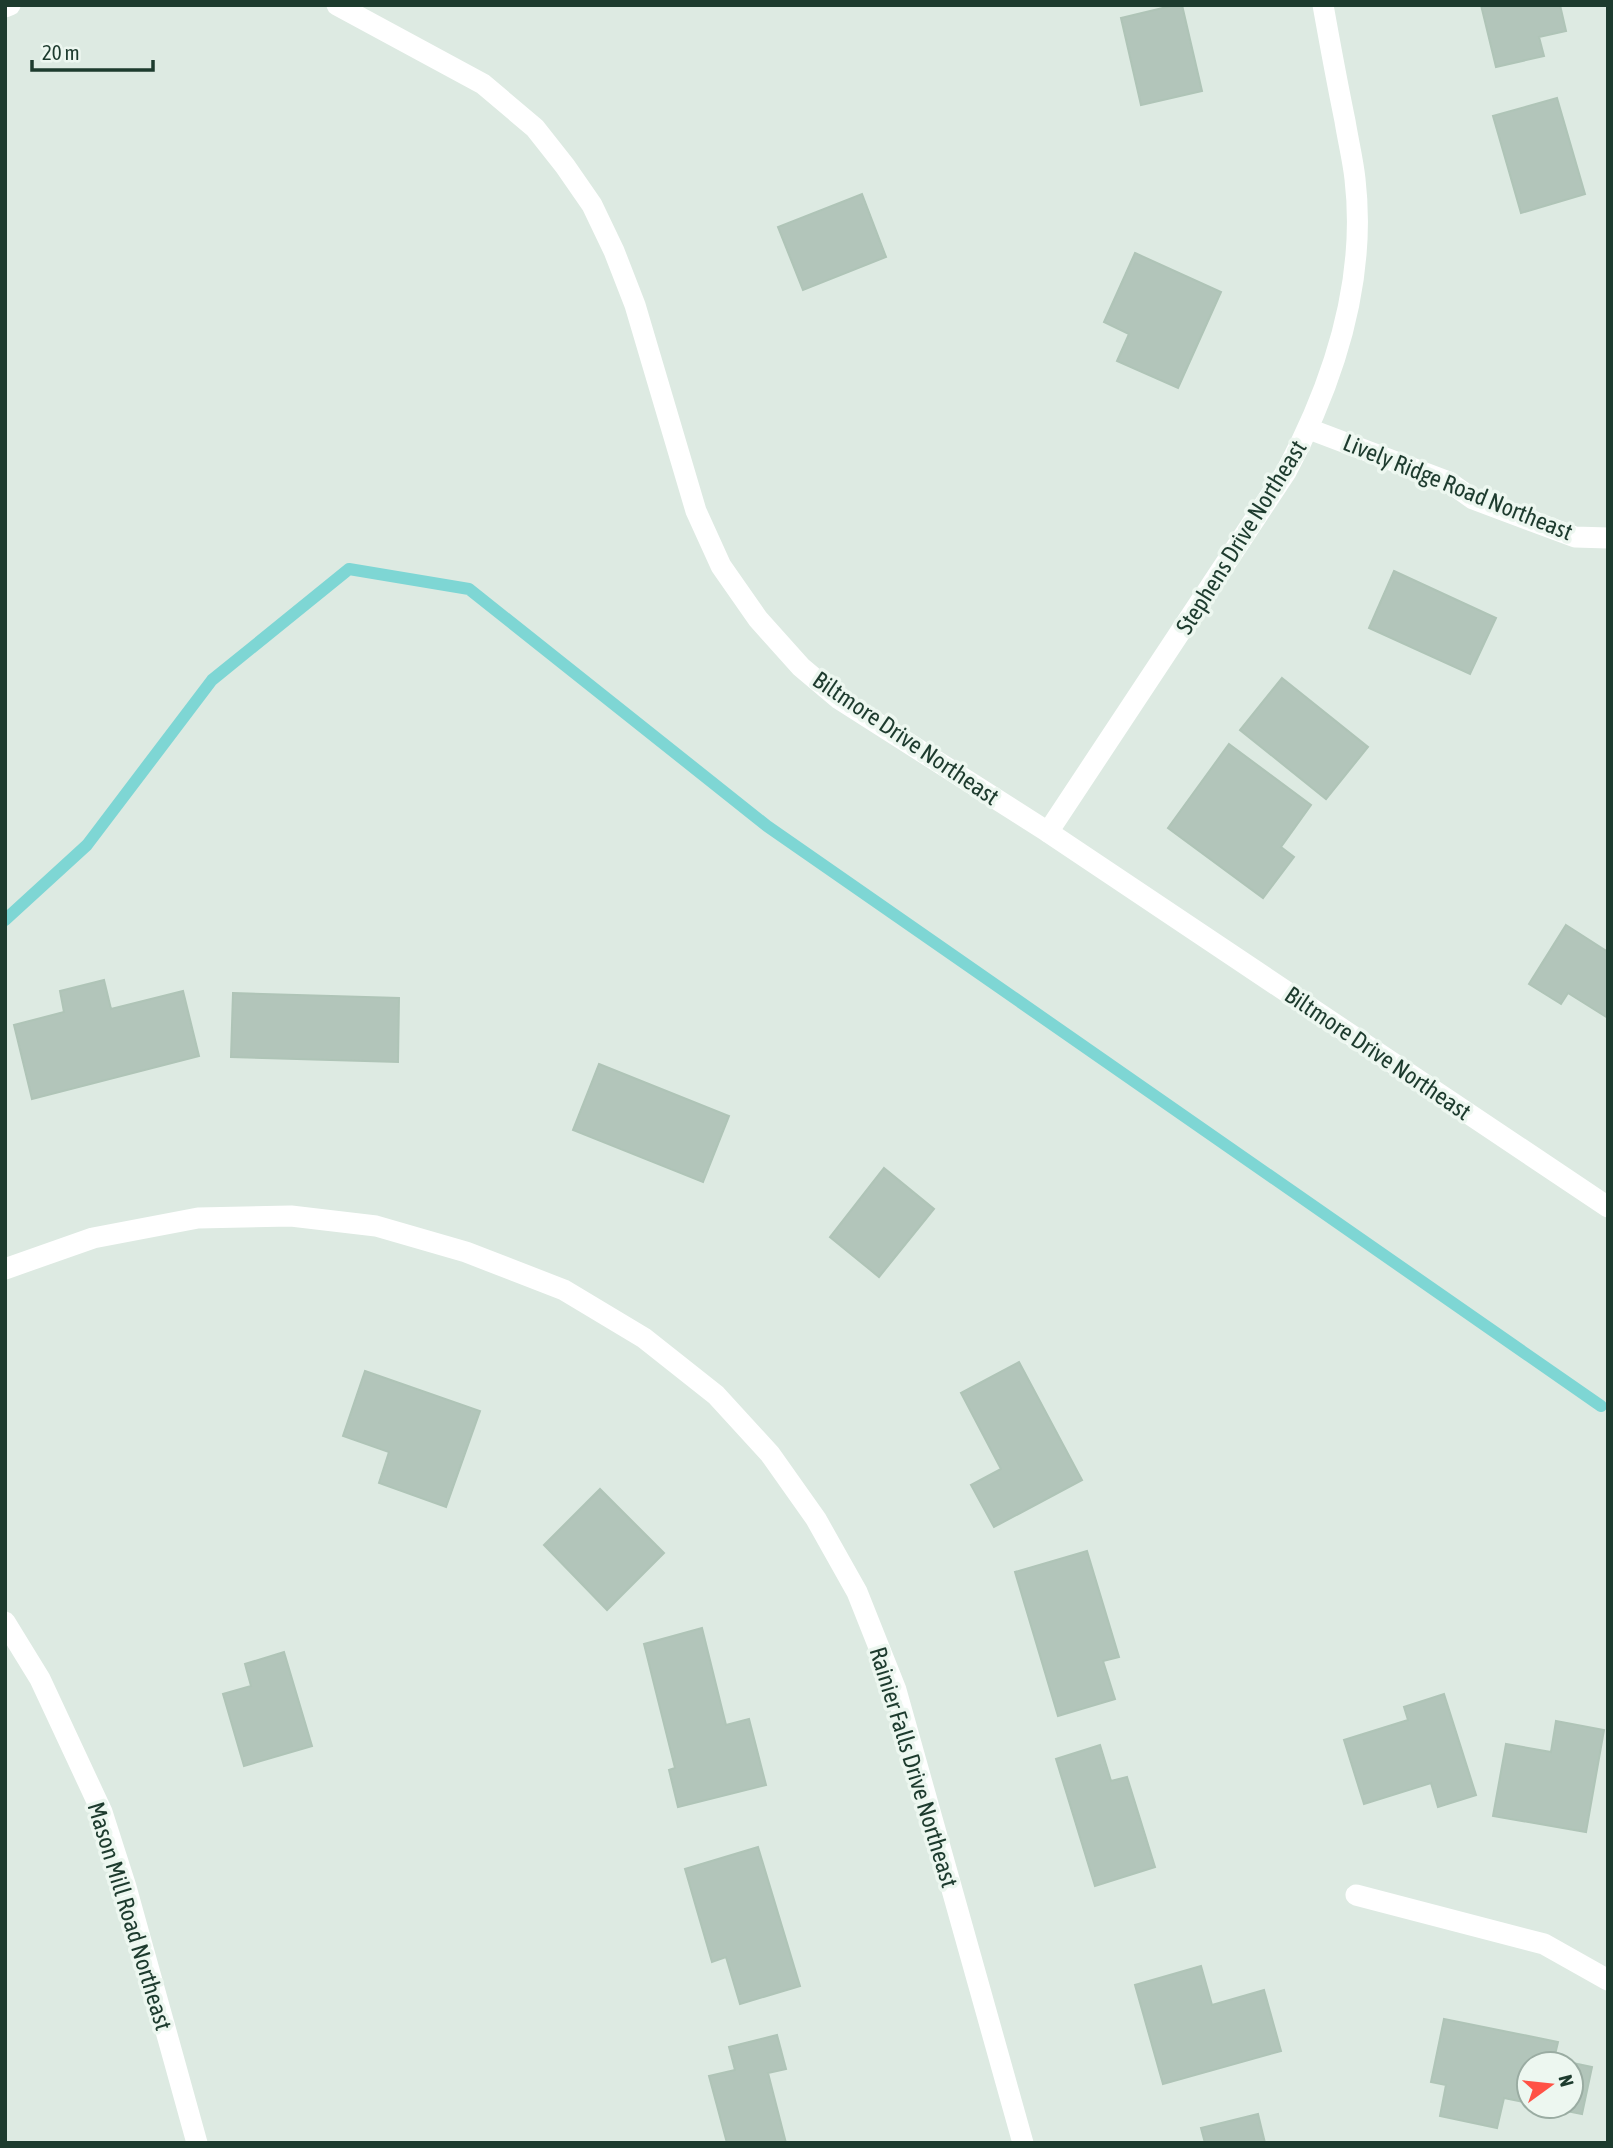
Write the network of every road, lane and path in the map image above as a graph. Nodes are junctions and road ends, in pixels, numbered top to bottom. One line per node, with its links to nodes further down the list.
1 (10, 5): 4 (street)
2 (337, 5): 7 (street, Biltmore Drive Northeast)
3 (1323, 5): 5 (street, Stephens Drive Northeast)
4 (5, 7)
5 (1309, 429): 6 (street, Lively Ridge Road Northeast); 7 (street, Stephens Drive Northeast)
6 (1608, 538)
7 (1048, 832): 8 (street, Biltmore Drive Northeast)
8 (1608, 1208)
9 (5, 1269): 14 (street, Rainier Falls Drive Northeast)
10 (5, 1622): 13 (street, Mason Mill Road Northeast)
11 (1356, 1895): 12 (street)
12 (1608, 1980)
13 (197, 2143)
14 (1023, 2143)

